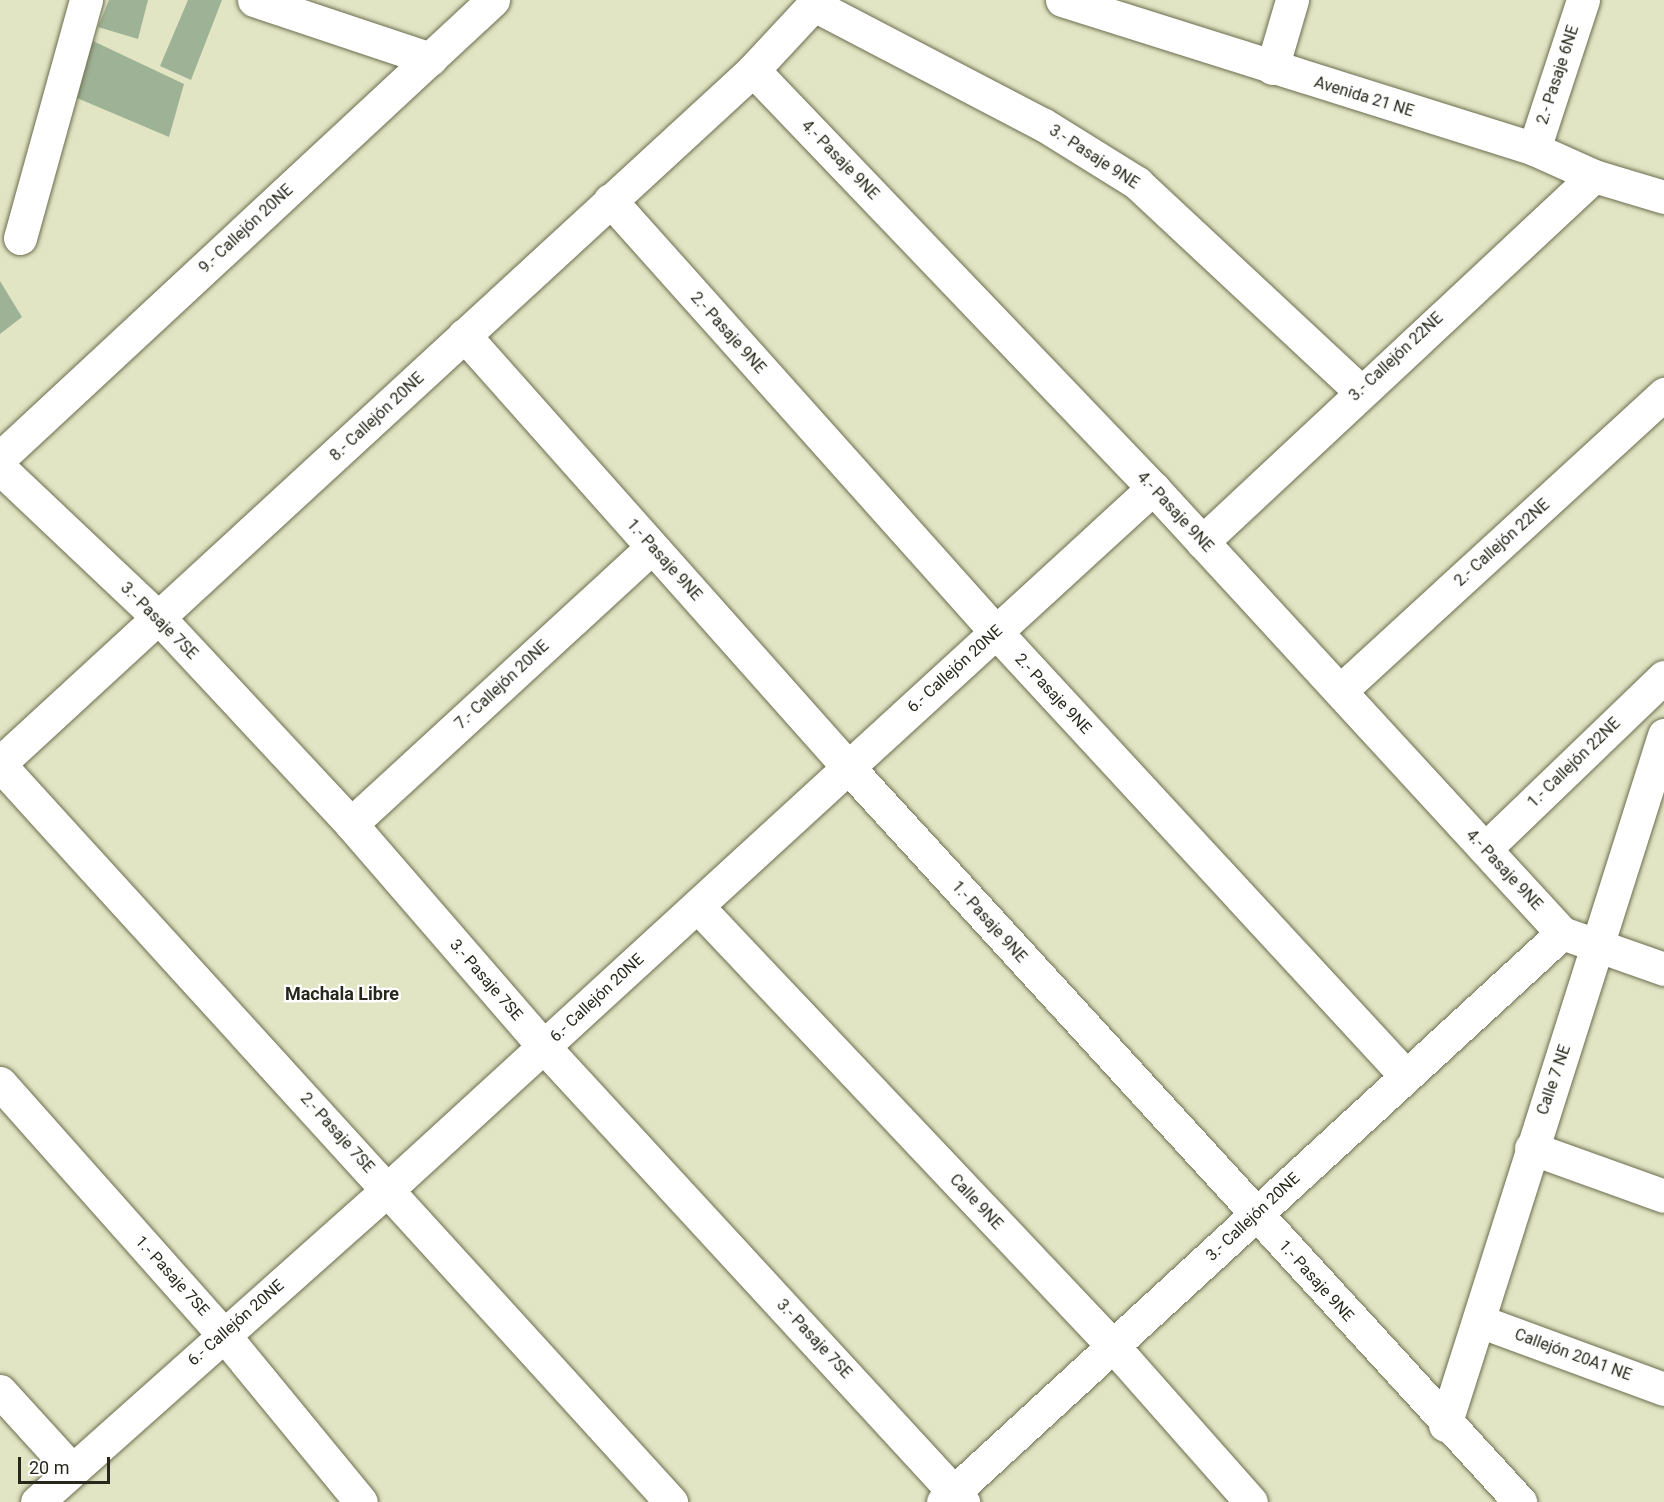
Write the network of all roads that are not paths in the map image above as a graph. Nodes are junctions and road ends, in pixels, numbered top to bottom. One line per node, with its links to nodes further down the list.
1 (86, 0): 15 (street)
2 (254, 0): 8 (street)
3 (493, 0): 8 (street, 9.- Callejón 20NE)
4 (1062, 0): 9 (street, Avenida 21 NE)
5 (1292, 0): 9 (street)
6 (1583, 0): 11 (street, 2.- Pasaje 6NE)
7 (816, 2): 10 (street, 8.- Callejón 20NE); 17 (street, 3.- Pasaje 9NE)
8 (430, 59): 19 (street, 9.- Callejón 20NE)
9 (1272, 68): 11 (street, Avenida 21 NE)
10 (753, 70): 14 (street, 8.- Callejón 20NE); 21 (street, 4.- Pasaje 9NE)
11 (1534, 149): 12 (street, Avenida 21 NE)
12 (1594, 176): 13 (street, Avenida 21 NE); 17 (street, 3.- Callejón 22NE)
13 (1664, 197)
14 (610, 200): 16 (street, 8.- Callejón 20NE); 25 (street, 2.- Pasaje 9NE)
15 (20, 238)
16 (464, 335): 23 (street, 1.- Pasaje 9NE); 24 (street, 8.- Callejón 20NE)
17 (1360, 391): 22 (street, 3.- Callejón 22NE)
18 (1664, 394): 27 (street, 2.- Callejón 22NE)
19 (0, 459)
20 (0, 468): 24 (street, 3.- Pasaje 7SE)
21 (1153, 488): 22 (street, 4.- Pasaje 9NE); 25 (street, 6.- Callejón 20NE)
22 (1202, 542): 27 (street, 4.- Pasaje 9NE)
23 (652, 547): 30 (street, 1.- Pasaje 9NE); 31 (street, 7.- Callejón 20NE)
24 (160, 620): 29 (street, 8.- Callejón 20NE); 31 (street, 3.- Pasaje 7SE)
25 (996, 632): 30 (street, 6.- Callejón 20NE); 38 (street, 2.- Pasaje 9NE)
26 (1664, 677): 32 (street, 1.- Callejón 22NE)
27 (1340, 691): 32 (street, 4.- Pasaje 9NE)
28 (1664, 735): 35 (street, Calle 7 NE)
29 (0, 764): 41 (street, 2.- Pasaje 7SE)
30 (848, 767): 33 (street, 6.- Callejón 20NE); 43 (street, 1.- Pasaje 9NE)
31 (351, 824): 37 (street, 3.- Pasaje 7SE)
32 (1485, 849): 34 (street, 4.- Pasaje 9NE)
33 (697, 906): 37 (street, 6.- Callejón 20NE); 46 (street, Calle 9NE)
34 (1562, 933): 35 (street, 4.- Pasaje 9NE); 38 (street, 3.- Callejón 20NE)
35 (1599, 948): 36 (street, 4.- Pasaje 9NE); 40 (street, Calle 7 NE)
36 (1664, 969)
37 (544, 1047): 41 (street, 6.- Callejón 20NE); 52 (street, 3.- Pasaje 7SE)
38 (1406, 1076): 43 (street, 3.- Callejón 20NE)
39 (0, 1083): 45 (street, 1.- Pasaje 7SE)
40 (1531, 1148): 42 (street); 44 (street, Calle 7 NE)
41 (388, 1189): 45 (street, 6.- Callejón 20NE); 54 (street, 2.- Pasaje 7SE)
42 (1664, 1196)
43 (1256, 1215): 46 (street, 3.- Callejón 20NE); 49 (street, 1.- Pasaje 9NE)
44 (1482, 1322): 47 (street, Callejón 20A1 NE); 49 (street, Calle 7 NE)
45 (223, 1334): 50 (street, 6.- Callejón 20NE); 51 (street, 1.- Pasaje 7SE)
46 (1113, 1346): 52 (street, 3.- Callejón 20NE); 55 (street, Calle 9NE)
47 (1664, 1389)
48 (0, 1391): 50 (street)
49 (1445, 1425): 56 (street, 1.- Pasaje 9NE)
50 (72, 1470): 53 (street, 6.- Callejón 20NE)
51 (348, 1498)
52 (954, 1499)
53 (37, 1502)
54 (671, 1502)
55 (1251, 1502)
56 (1520, 1502)

